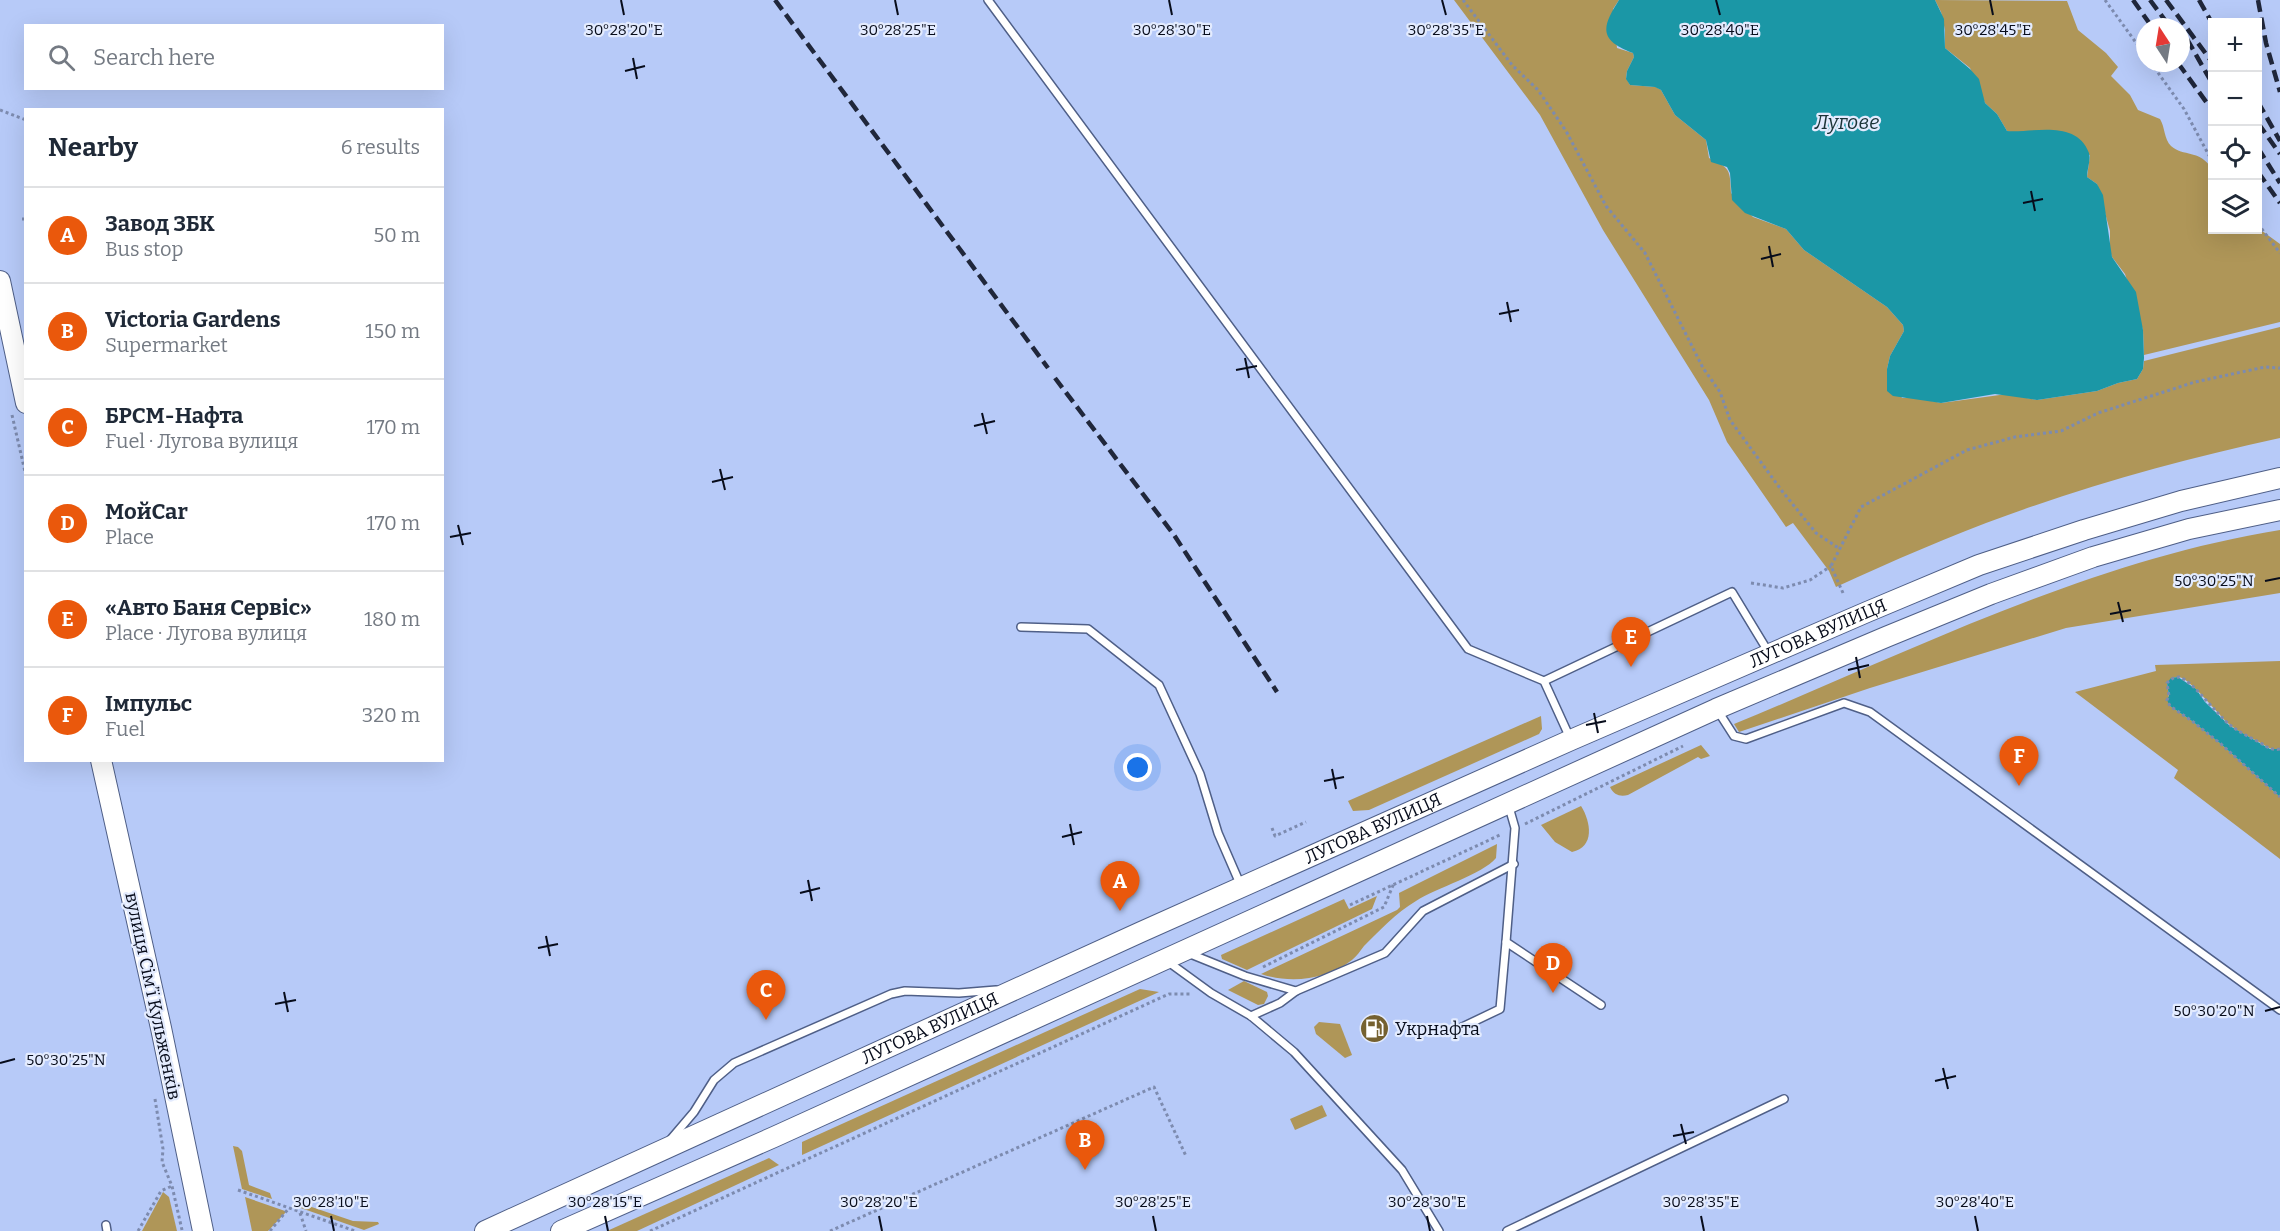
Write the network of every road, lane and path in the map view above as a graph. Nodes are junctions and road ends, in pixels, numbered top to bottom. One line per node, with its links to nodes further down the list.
1 (988, 0): 22 (lane)
2 (1463, 0): 16 (path)
3 (2105, 0): 4 (path)
4 (2136, 43)
5 (2157, 72): 8 (path)
6 (0, 110): 7 (path)
7 (24, 119)
8 (2208, 154)
9 (2262, 229): 10 (path)
10 (2280, 253)
11 (0, 281): 13 (main road)
12 (2280, 368): 16 (path)
13 (24, 394)
14 (2280, 478): 21 (main road, ЛУГОВА ВУЛИЦЯ)
15 (2280, 510): 23 (main road, ЛУГОВА ВУЛИЦЯ)
16 (1840, 549): 17 (path)
17 (1832, 566): 18 (path); 19 (path)
18 (1751, 583)
19 (1843, 593)
20 (1021, 627): 35 (lane)
21 (1769, 654): 22 (lane); 24 (main road, ЛУГОВА ВУЛИЦЯ)
22 (1544, 681): 24 (lane)
23 (1716, 709): 29 (main road, ЛУГОВА ВУЛИЦЯ); 44 (lane)
24 (1571, 740): 35 (main road, ЛУГОВА ВУЛИЦЯ)
25 (1686, 745): 32 (path)
26 (2280, 749): 28 (path)
27 (101, 762): 56 (main road, вулиця Сімʼї Кульженків)
28 (2280, 796)
29 (1508, 804): 32 (lane); 38 (main road, ЛУГОВА ВУЛИЦЯ)
30 (1306, 822): 31 (path)
31 (1272, 828)
32 (1515, 828): 33 (lane); 34 (path)
33 (1514, 864): 37 (lane); 41 (lane)
34 (1394, 883): 36 (path); 39 (path)
35 (1242, 888): 40 (main road, ЛУГОВА ВУЛИЦЯ)
36 (1350, 905)
37 (1506, 942): 43 (lane); 46 (lane)
38 (1173, 955): 39 (lane); 42 (lane); 61 (main road, ЛУГОВА ВУЛИЦЯ)
39 (1245, 976): 41 (lane)
40 (1022, 988): 48 (main road, ЛУГОВА ВУЛИЦЯ); 48 (lane)
41 (1296, 991): 45 (lane)
42 (1211, 993): 45 (lane); 62 (path)
43 (1601, 1005)
44 (2280, 1010)
45 (1251, 1016): 64 (lane)
46 (1456, 1030)
47 (1784, 1099): 54 (lane)
48 (659, 1152): 60 (main road, ЛУГОВА ВУЛИЦЯ)
49 (1186, 1156): 63 (path)
50 (172, 1186): 55 (path)
51 (238, 1190): 52 (path)
52 (289, 1208): 53 (path); 57 (path)
53 (300, 1211): 58 (path); 59 (path)
54 (1529, 1220): 65 (lane); 66 (lane)
55 (138, 1231)
56 (203, 1231)
57 (270, 1231)
58 (306, 1231)
59 (355, 1231)
60 (485, 1231)
61 (561, 1231)
62 (650, 1231)
63 (830, 1231)
64 (1439, 1231)
65 (1507, 1231)
66 (1527, 1231)

